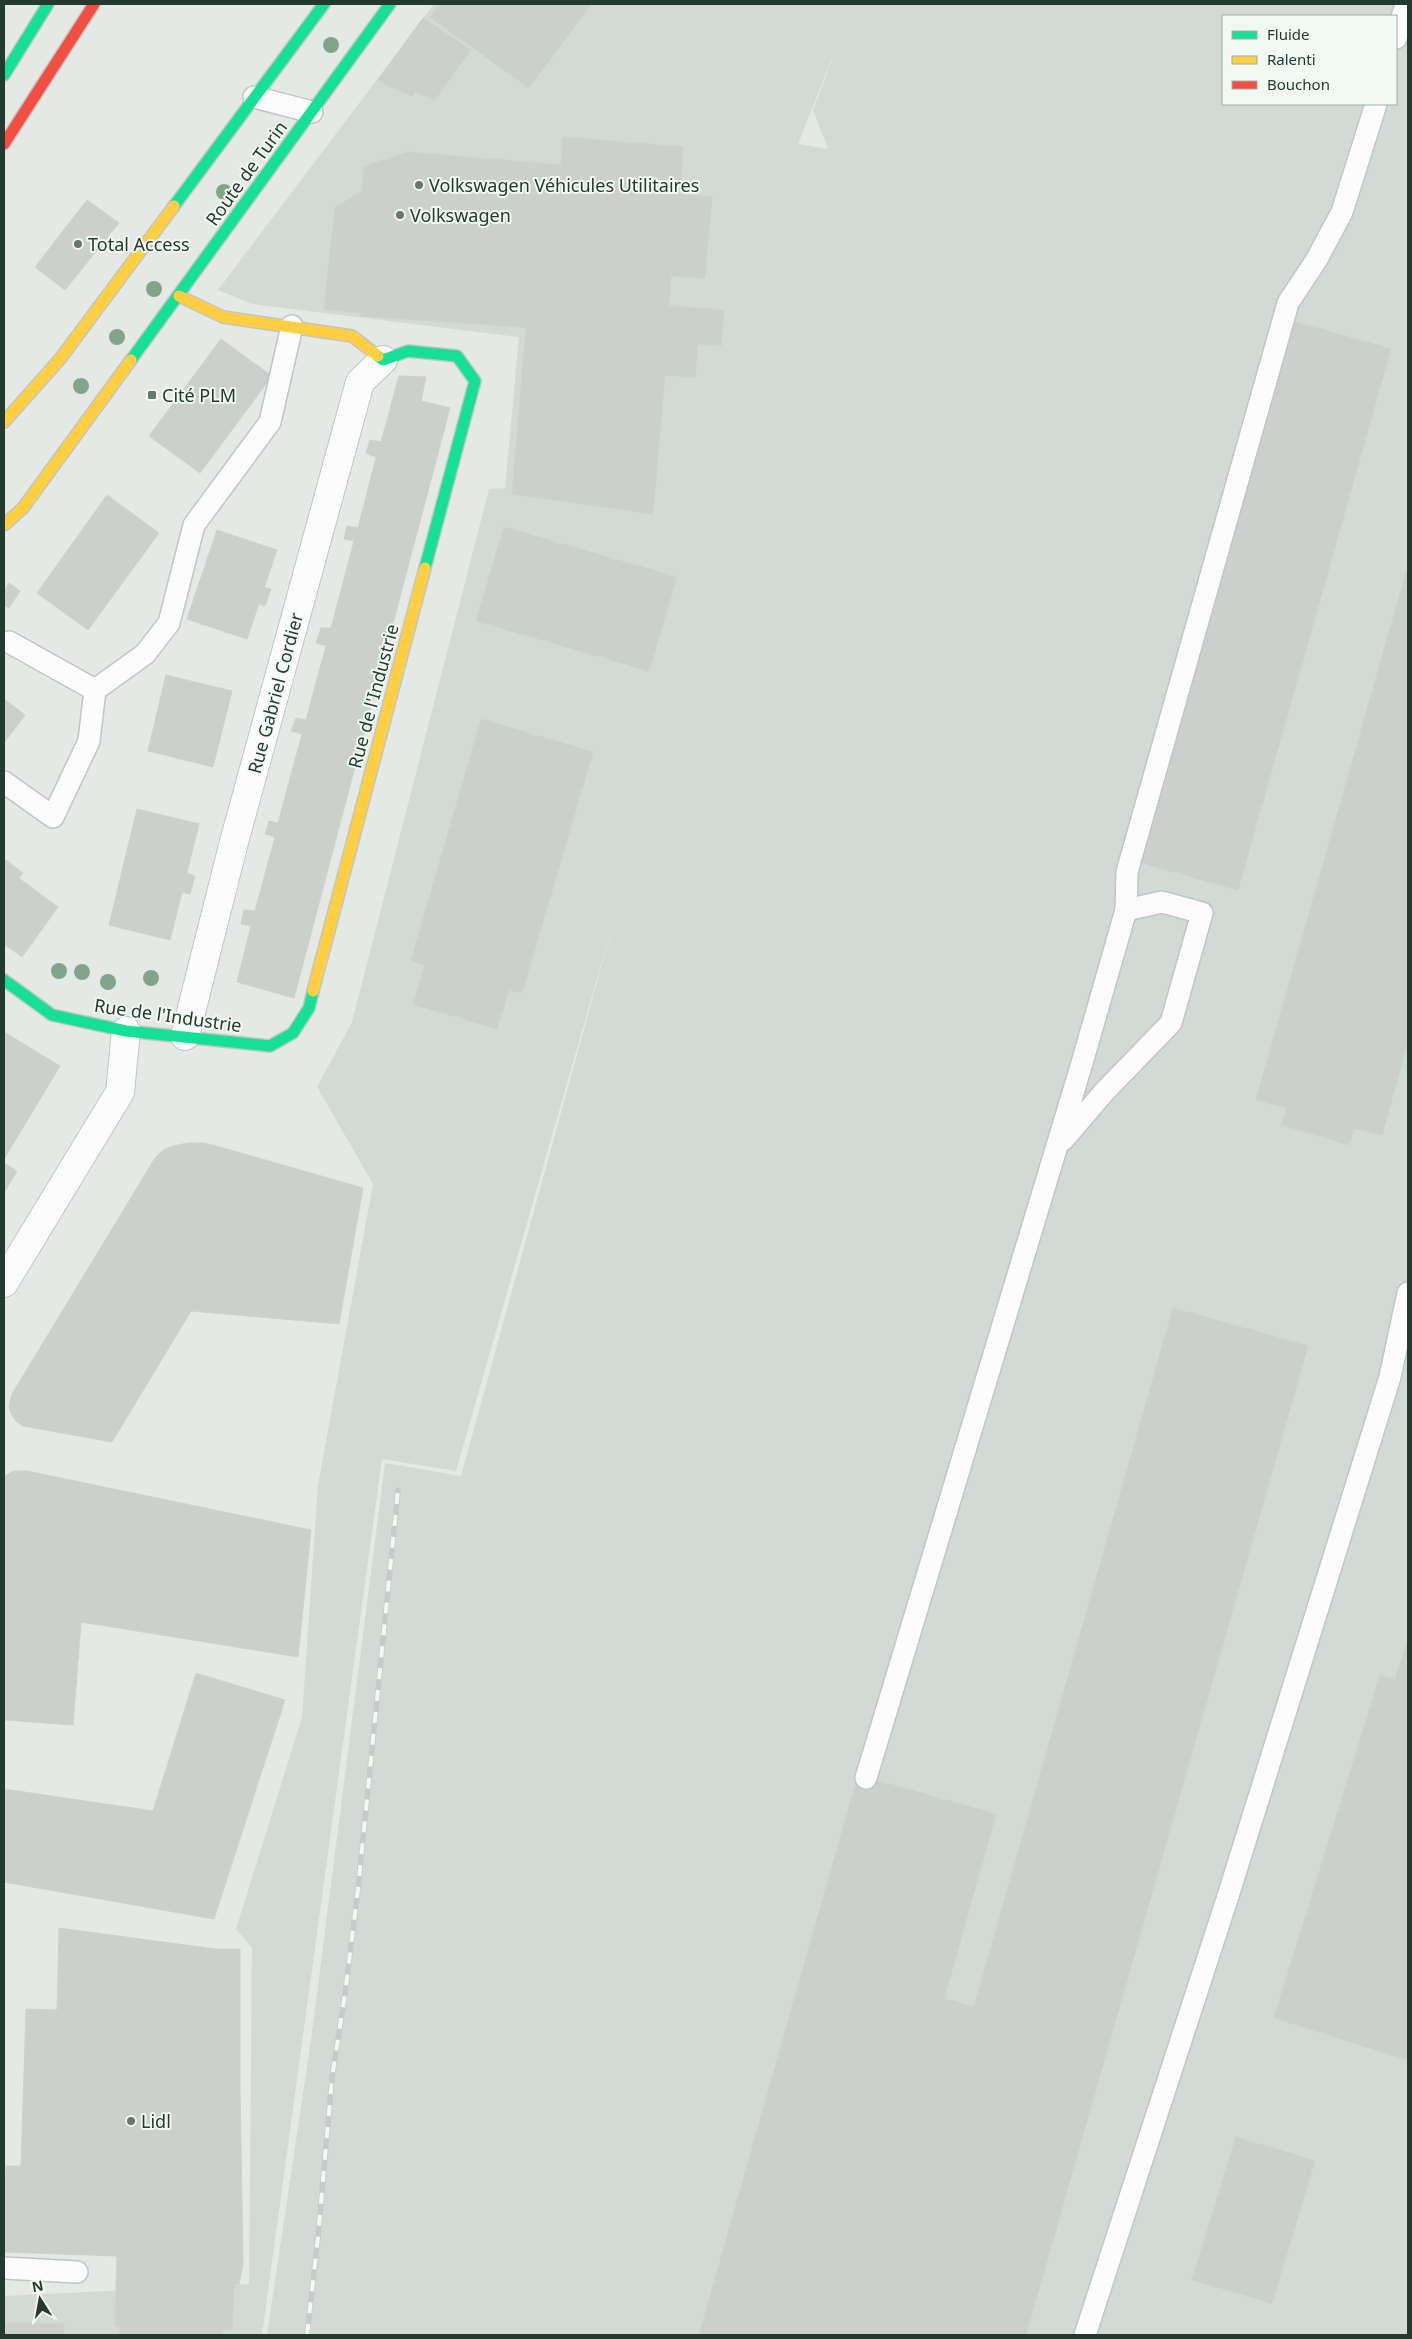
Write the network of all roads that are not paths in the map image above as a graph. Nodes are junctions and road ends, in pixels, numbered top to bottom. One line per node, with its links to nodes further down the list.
1 (48, 4): 7 (main road)
2 (94, 4): 11 (main road)
3 (324, 4): 8 (main road)
4 (390, 4): 10 (main road, Route de Turin)
5 (1406, 4): 6 (lane)
6 (1397, 35)
7 (4, 75)
8 (254, 97): 10 (lane); 15 (main road)
9 (1376, 105): 22 (lane)
10 (312, 112): 12 (main road, Route de Turin)
11 (4, 144)
12 (179, 296): 13 (main road); 16 (main road, Route de Turin)
13 (292, 326): 14 (main road); 20 (lane)
14 (383, 360): 25 (street, Rue Gabriel Cordier); 25 (main road, Rue de l'Industrie)
15 (4, 422)
16 (22, 508): 17 (main road, Route de Turin); 18 (main road, Route de Turin)
17 (4, 525)
18 (8, 538)
19 (9, 642): 20 (lane)
20 (95, 690): 21 (lane)
21 (4, 782)
22 (1126, 910): 26 (lane); 26 (lane)
23 (4, 980): 24 (main road, Rue de l'Industrie)
24 (126, 1031): 25 (main road, Rue de l'Industrie); 27 (street)
25 (185, 1036)
26 (1057, 1146): 29 (lane)
27 (4, 1283)
28 (1408, 1293): 32 (lane)
29 (866, 1778)
30 (4, 2268): 31 (lane)
31 (77, 2272)
32 (1084, 2335)

